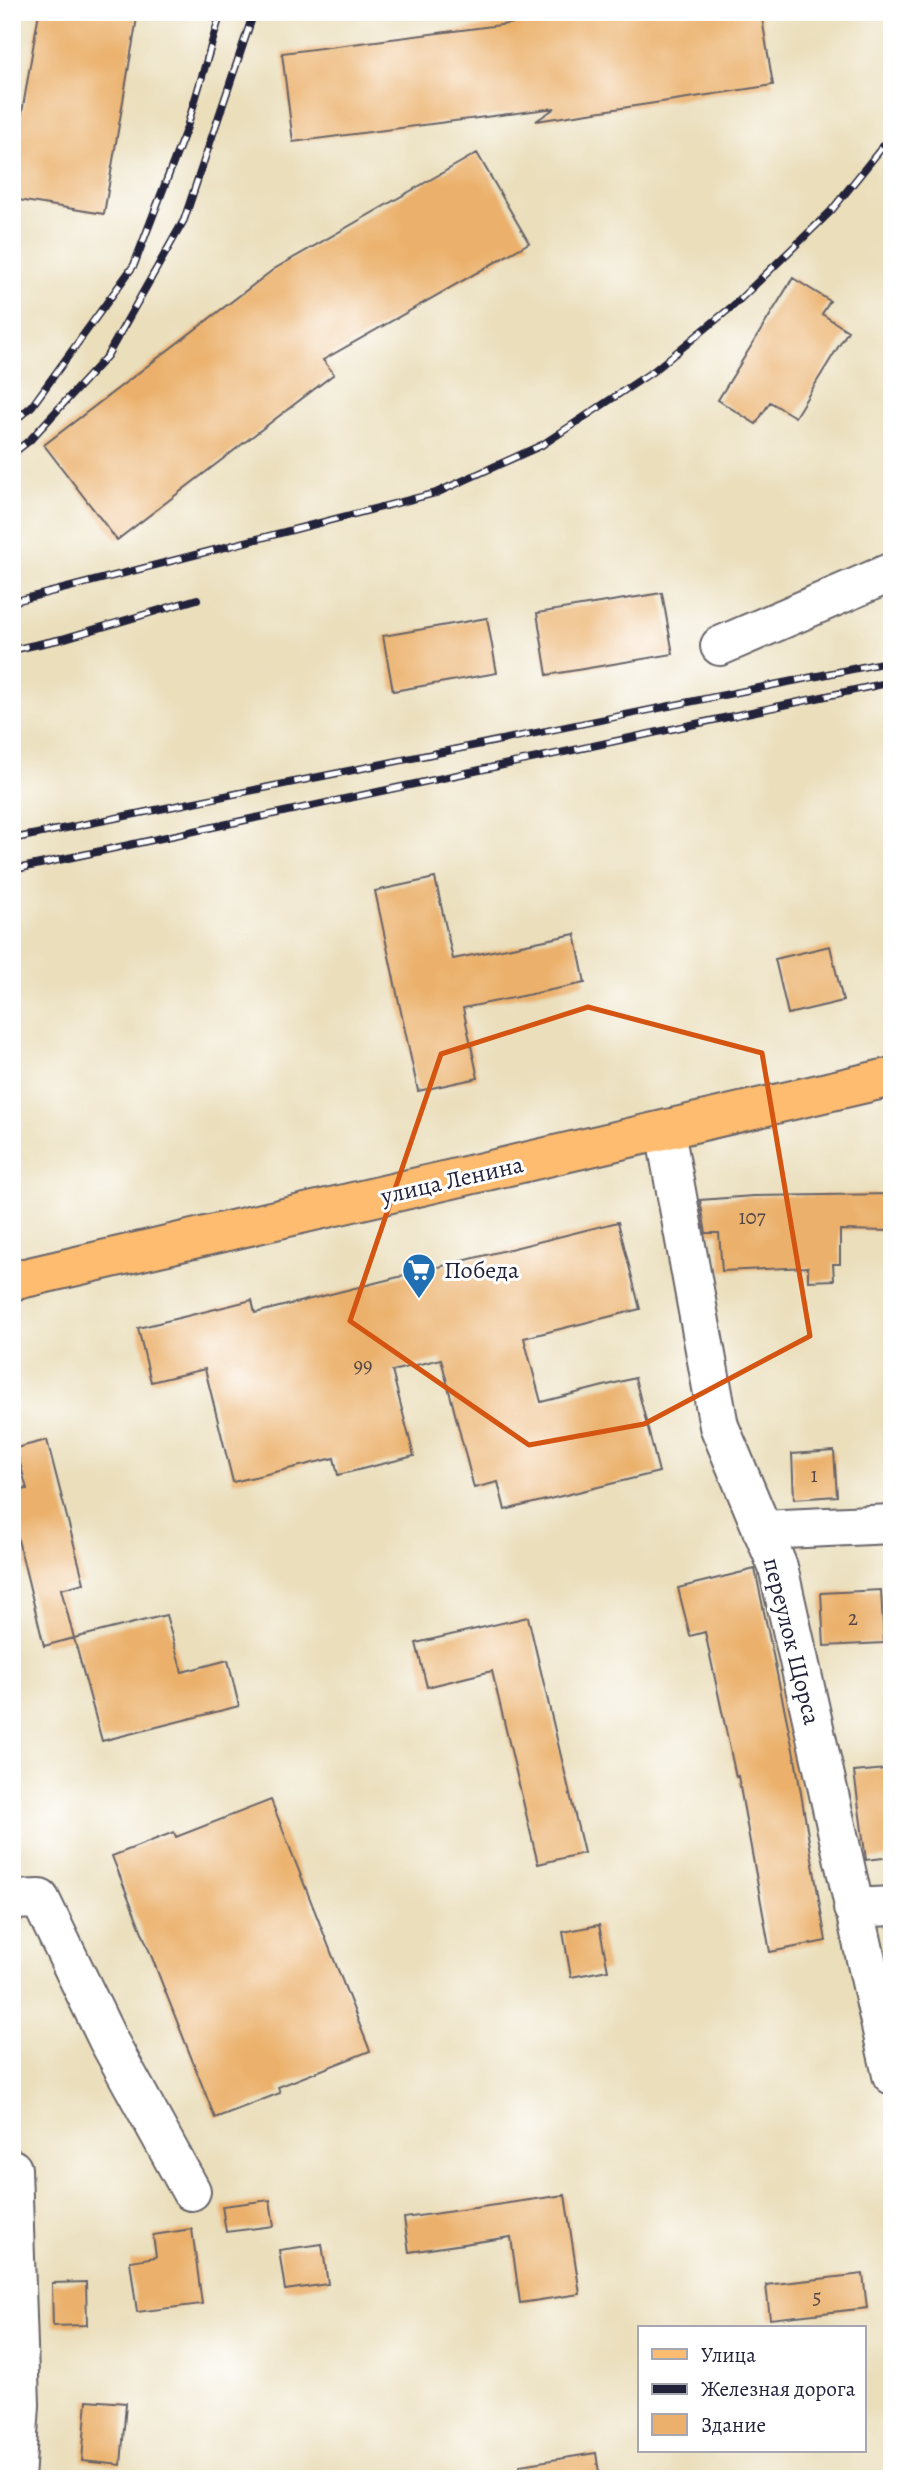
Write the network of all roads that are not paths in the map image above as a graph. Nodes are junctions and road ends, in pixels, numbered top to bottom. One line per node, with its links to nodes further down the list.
1 (892, 572): 2 (street)
2 (720, 646)
3 (892, 1077): 4 (main road, улица Ленина)
4 (665, 1130): 5 (main road, улица Ленина); 7 (street, переулок Щорса)
5 (12, 1281)
6 (892, 1524): 7 (street)
7 (762, 1530): 10 (street, переулок Щорса)
8 (12, 1900): 13 (street)
9 (892, 1906): 10 (street)
10 (853, 1908): 11 (street, переулок Щорса)
11 (892, 2075)
12 (12, 2169): 14 (street)
13 (191, 2191)
14 (15, 2479)

